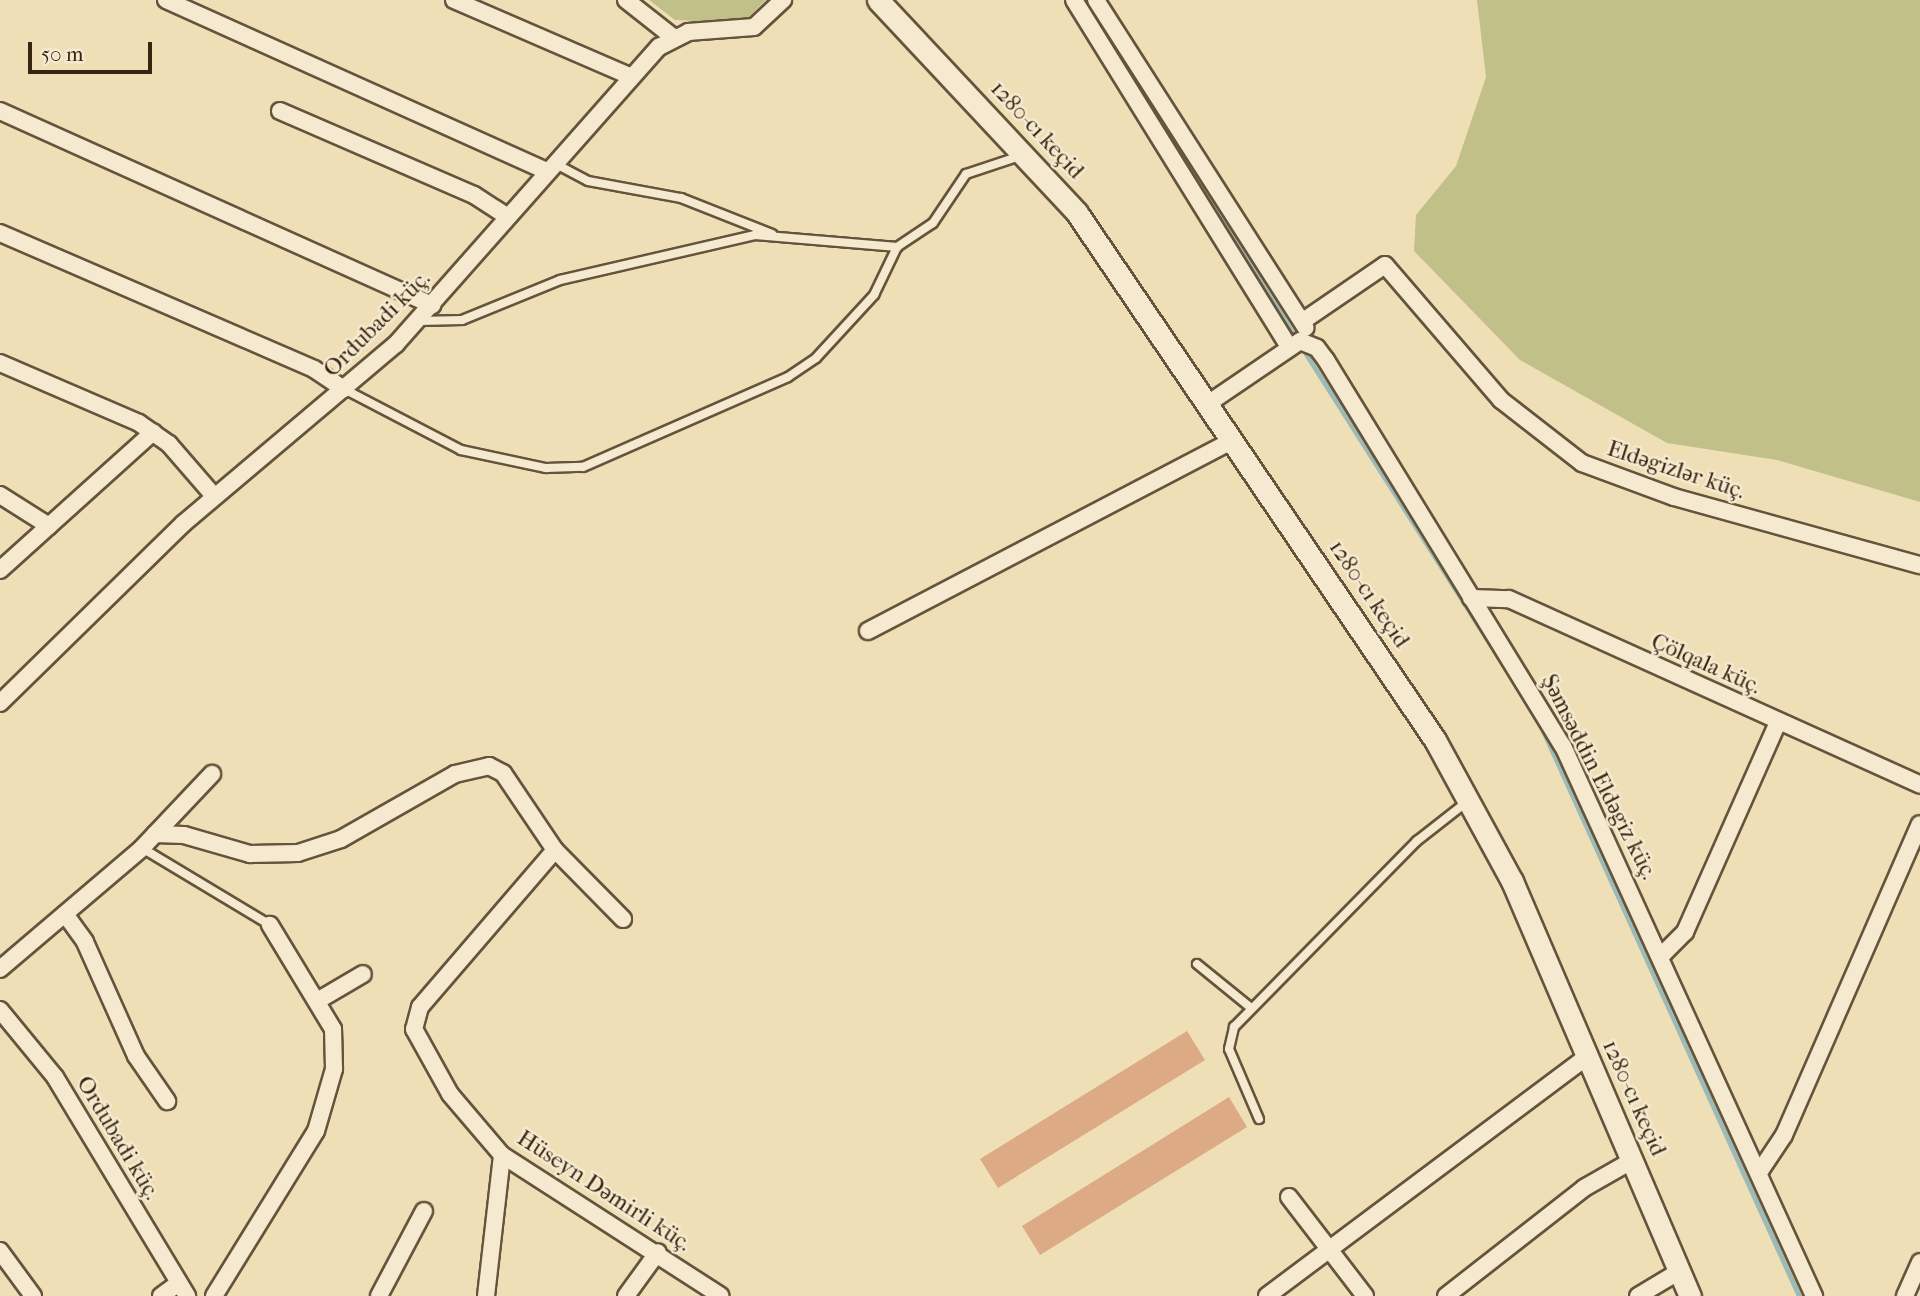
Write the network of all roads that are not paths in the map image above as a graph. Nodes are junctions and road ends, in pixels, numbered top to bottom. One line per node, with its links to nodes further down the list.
1 (166, 0): 13 (street)
2 (454, 0): 9 (street)
3 (626, 0): 8 (street)
4 (783, 0): 8 (street)
5 (878, 0): 12 (street, 1280-cı keçid)
6 (1073, 0): 22 (street)
7 (1096, 0): 20 (street)
8 (673, 37): 9 (street, Ordubadi küç.)
9 (630, 76): 13 (street, Ordubadi küç.)
10 (0, 111): 18 (street)
11 (280, 111): 14 (street)
12 (1026, 154): 17 (lane); 25 (street, 1280-cı keçid)
13 (551, 167): 14 (street, Ordubadi küç.); 16 (lane)
14 (508, 217): 18 (street, Ordubadi küç.)
15 (0, 233): 24 (street)
16 (776, 236): 17 (lane); 19 (lane)
17 (897, 247): 24 (lane)
18 (432, 305): 19 (street, Ordubadi küç.)
19 (419, 321): 24 (street, Ordubadi küç.)
20 (1304, 321): 21 (street); 31 (street, Eldəgizlər küç.)
21 (1308, 341): 22 (street); 33 (street, Şəmsəddin Eldəgiz küç.)
22 (1289, 347): 25 (street)
23 (0, 363): 26 (street)
24 (344, 389): 29 (street, Ordubadi küç.)
25 (1206, 405): 27 (street, 1280-cı keçid)
26 (153, 432): 29 (street); 30 (street)
27 (1231, 441): 34 (street); 40 (street, 1280-cı keçid)
28 (0, 495): 30 (street)
29 (214, 496): 36 (street, Ordubadi küç.)
30 (50, 526): 32 (street)
31 (1920, 565)
32 (0, 570)
33 (1471, 598): 37 (street, Çölqala küç.); 48 (street, Şəmsəddin Eldəgiz küç.)
34 (868, 631)
35 (0, 679): 36 (street)
36 (5, 697)
37 (1778, 722): 39 (street, Çölqala küç.); 48 (street)
38 (212, 774): 42 (street)
39 (1920, 785)
40 (1470, 800): 53 (lane); 55 (street, 1280-cı keçid)
41 (1920, 824): 60 (street)
42 (155, 834): 43 (street); 44 (street)
43 (142, 848): 45 (street); 47 (lane)
44 (555, 850): 46 (street); 58 (street, Hüseyn Dəmirli küç.)
45 (65, 914): 50 (street); 56 (street)
46 (623, 919)
47 (271, 925): 52 (street)
48 (1662, 955): 60 (street, Şəmsəddin Eldəgiz küç.)
49 (1197, 964): 53 (lane)
50 (0, 969)
51 (363, 974): 52 (street)
52 (317, 1001): 71 (street)
53 (1250, 1007): 57 (lane)
54 (0, 1010): 68 (street, Ordubadi küç.)
55 (1587, 1057): 59 (street, 1280-cı keçid); 63 (street)
56 (167, 1101)
57 (1259, 1119)
58 (502, 1155): 65 (street, Hüseyn Dəmirli küç.); 73 (street)
59 (1633, 1160): 67 (street, 1280-cı keçid); 78 (street)
60 (1759, 1171): 81 (street, Şəmsəddin Eldəgiz küç.)
61 (1289, 1197): 63 (street)
62 (424, 1211): 72 (street)
63 (1329, 1248): 76 (street); 77 (street)
64 (0, 1251): 69 (street)
65 (658, 1252): 74 (street); 75 (street, Hüseyn Dəmirli küç.)
66 (1920, 1262): 82 (street)
67 (1680, 1271): 79 (street); 80 (street, 1280-cı keçid)
68 (183, 1289): 70 (street)
69 (33, 1296)
70 (162, 1296)
71 (214, 1296)
72 (379, 1296)
73 (486, 1296)
74 (626, 1296)
75 (721, 1296)
76 (1267, 1296)
77 (1365, 1296)
78 (1446, 1296)
79 (1638, 1296)
80 (1690, 1296)
81 (1814, 1296)
82 (1905, 1296)

